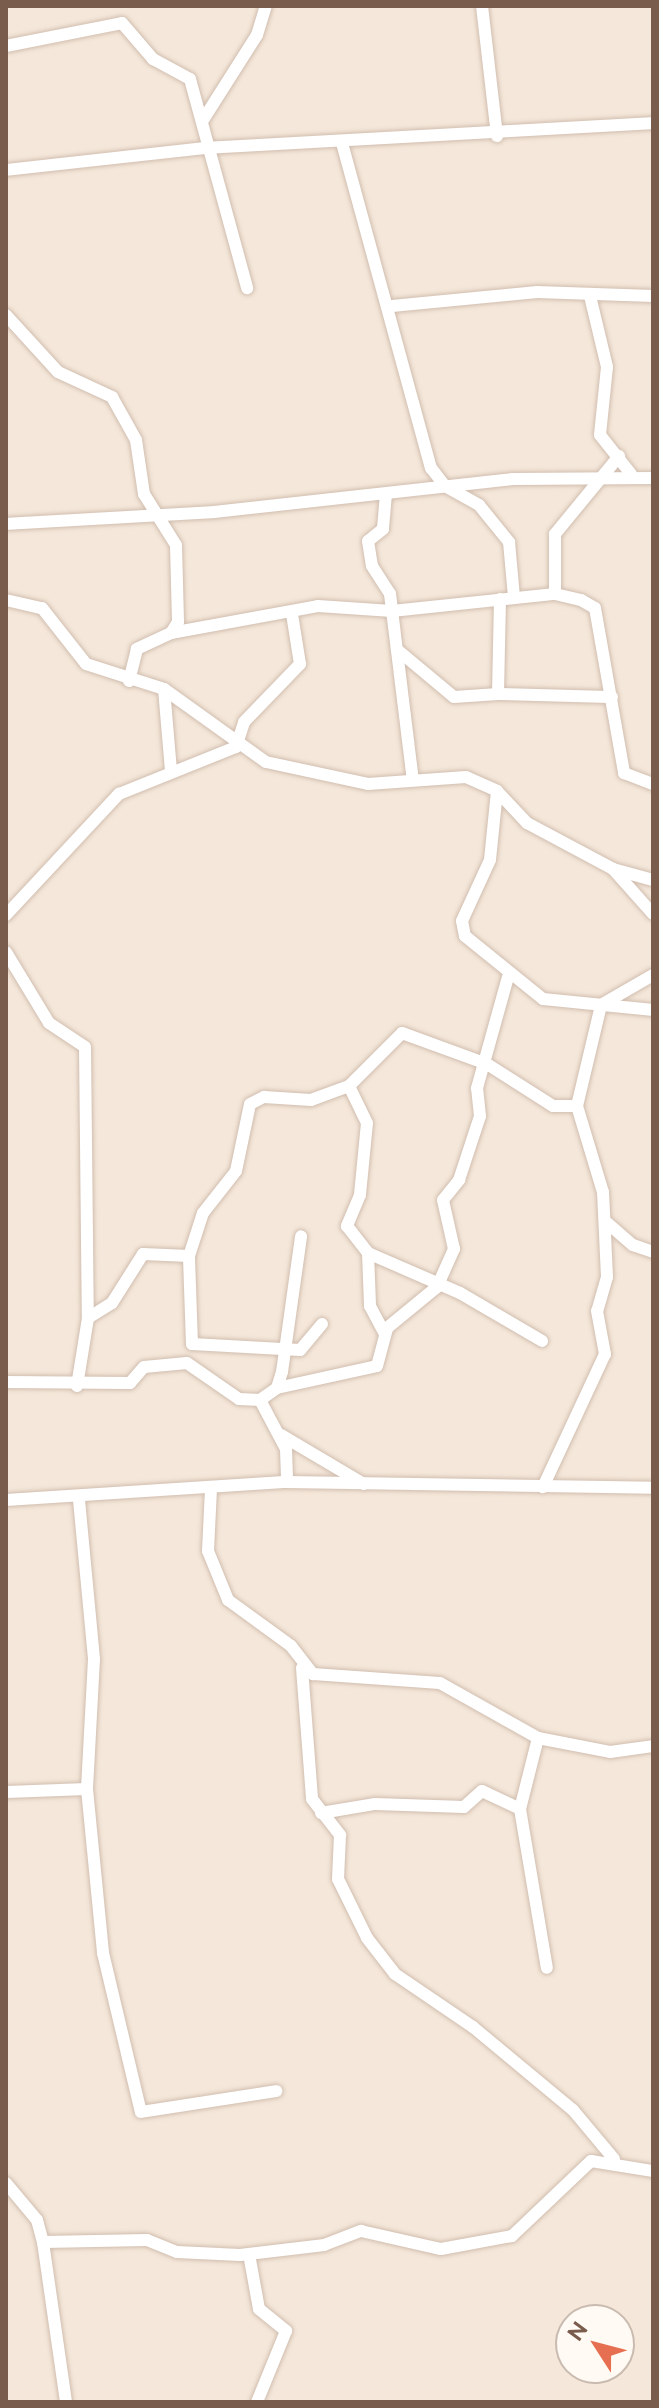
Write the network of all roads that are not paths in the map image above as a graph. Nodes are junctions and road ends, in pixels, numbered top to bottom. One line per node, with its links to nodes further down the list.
1 (266, 6): 4 (street)
2 (482, 6): 6 (street)
3 (6, 46): 4 (street)
4 (203, 120): 8 (street)
5 (653, 123): 6 (street)
6 (497, 136): 7 (street)
7 (342, 143): 8 (street); 13 (street)
8 (206, 148): 9 (street); 10 (street)
9 (6, 170)
10 (247, 288)
11 (590, 296): 12 (street); 13 (street); 15 (street)
12 (653, 296)
13 (392, 306): 19 (street)
14 (6, 315): 21 (street)
15 (619, 456): 16 (street); 17 (street)
16 (631, 474): 17 (street); 18 (street)
17 (603, 475): 19 (street); 23 (street)
18 (653, 478)
19 (445, 486): 20 (street); 24 (street)
20 (386, 494): 21 (street); 27 (street)
21 (154, 515): 22 (street); 29 (street)
22 (6, 524)
23 (555, 594): 24 (street); 34 (street)
24 (514, 597): 25 (street)
25 (500, 599): 27 (street); 33 (street)
26 (6, 600): 31 (street)
27 (392, 611): 28 (street); 30 (street)
28 (292, 614): 29 (street); 35 (street)
29 (171, 633): 31 (street)
30 (400, 652): 33 (street); 37 (street)
31 (129, 681): 32 (street)
32 (164, 689): 35 (street); 36 (street)
33 (498, 694): 34 (street)
34 (612, 697): 38 (street)
35 (236, 747): 36 (street); 37 (street)
36 (171, 771): 43 (street)
37 (413, 780): 39 (street)
38 (653, 784)
39 (497, 791): 40 (street); 46 (street)
40 (613, 869): 41 (street); 42 (street)
41 (653, 880)
42 (653, 914)
43 (6, 915)
44 (6, 952): 58 (street)
45 (653, 975): 47 (street)
46 (508, 977): 47 (street); 49 (street)
47 (601, 1005): 48 (street); 51 (street)
48 (653, 1010)
49 (487, 1064): 50 (street); 51 (street); 57 (street)
50 (349, 1086): 55 (street); 56 (street)
51 (577, 1106): 52 (street)
52 (605, 1221): 54 (street); 72 (street)
53 (301, 1236): 63 (street)
54 (653, 1252)
55 (368, 1253): 57 (street); 60 (street)
56 (189, 1256): 58 (street); 62 (street)
57 (437, 1287): 60 (street); 61 (street)
58 (88, 1318): 66 (street)
59 (322, 1324): 63 (street)
60 (385, 1334): 67 (street)
61 (542, 1341)
62 (192, 1344): 63 (street); 64 (street)
63 (284, 1352): 67 (street)
64 (187, 1363): 66 (street); 68 (street)
65 (6, 1382): 66 (street)
66 (77, 1386)
67 (277, 1388): 68 (street)
68 (260, 1400): 69 (street)
69 (281, 1435): 70 (street); 71 (street)
70 (287, 1482): 71 (street); 74 (street)
71 (365, 1485): 72 (street)
72 (543, 1487): 73 (street)
73 (653, 1488)
74 (211, 1489): 76 (street); 77 (street)
75 (6, 1500): 76 (street)
76 (79, 1500): 80 (street)
77 (302, 1668): 78 (street); 83 (street)
78 (538, 1738): 79 (street); 82 (street)
79 (653, 1746)
80 (87, 1789): 81 (street); 85 (street)
81 (6, 1792)
82 (520, 1809): 83 (street); 84 (street)
83 (321, 1813): 86 (street)
84 (547, 1968)
85 (276, 2091)
86 (614, 2159): 87 (street); 90 (street)
87 (653, 2171)
88 (6, 2183): 89 (street)
89 (43, 2242): 90 (street); 91 (street)
90 (249, 2254): 92 (street)
91 (66, 2402)
92 (257, 2402)

